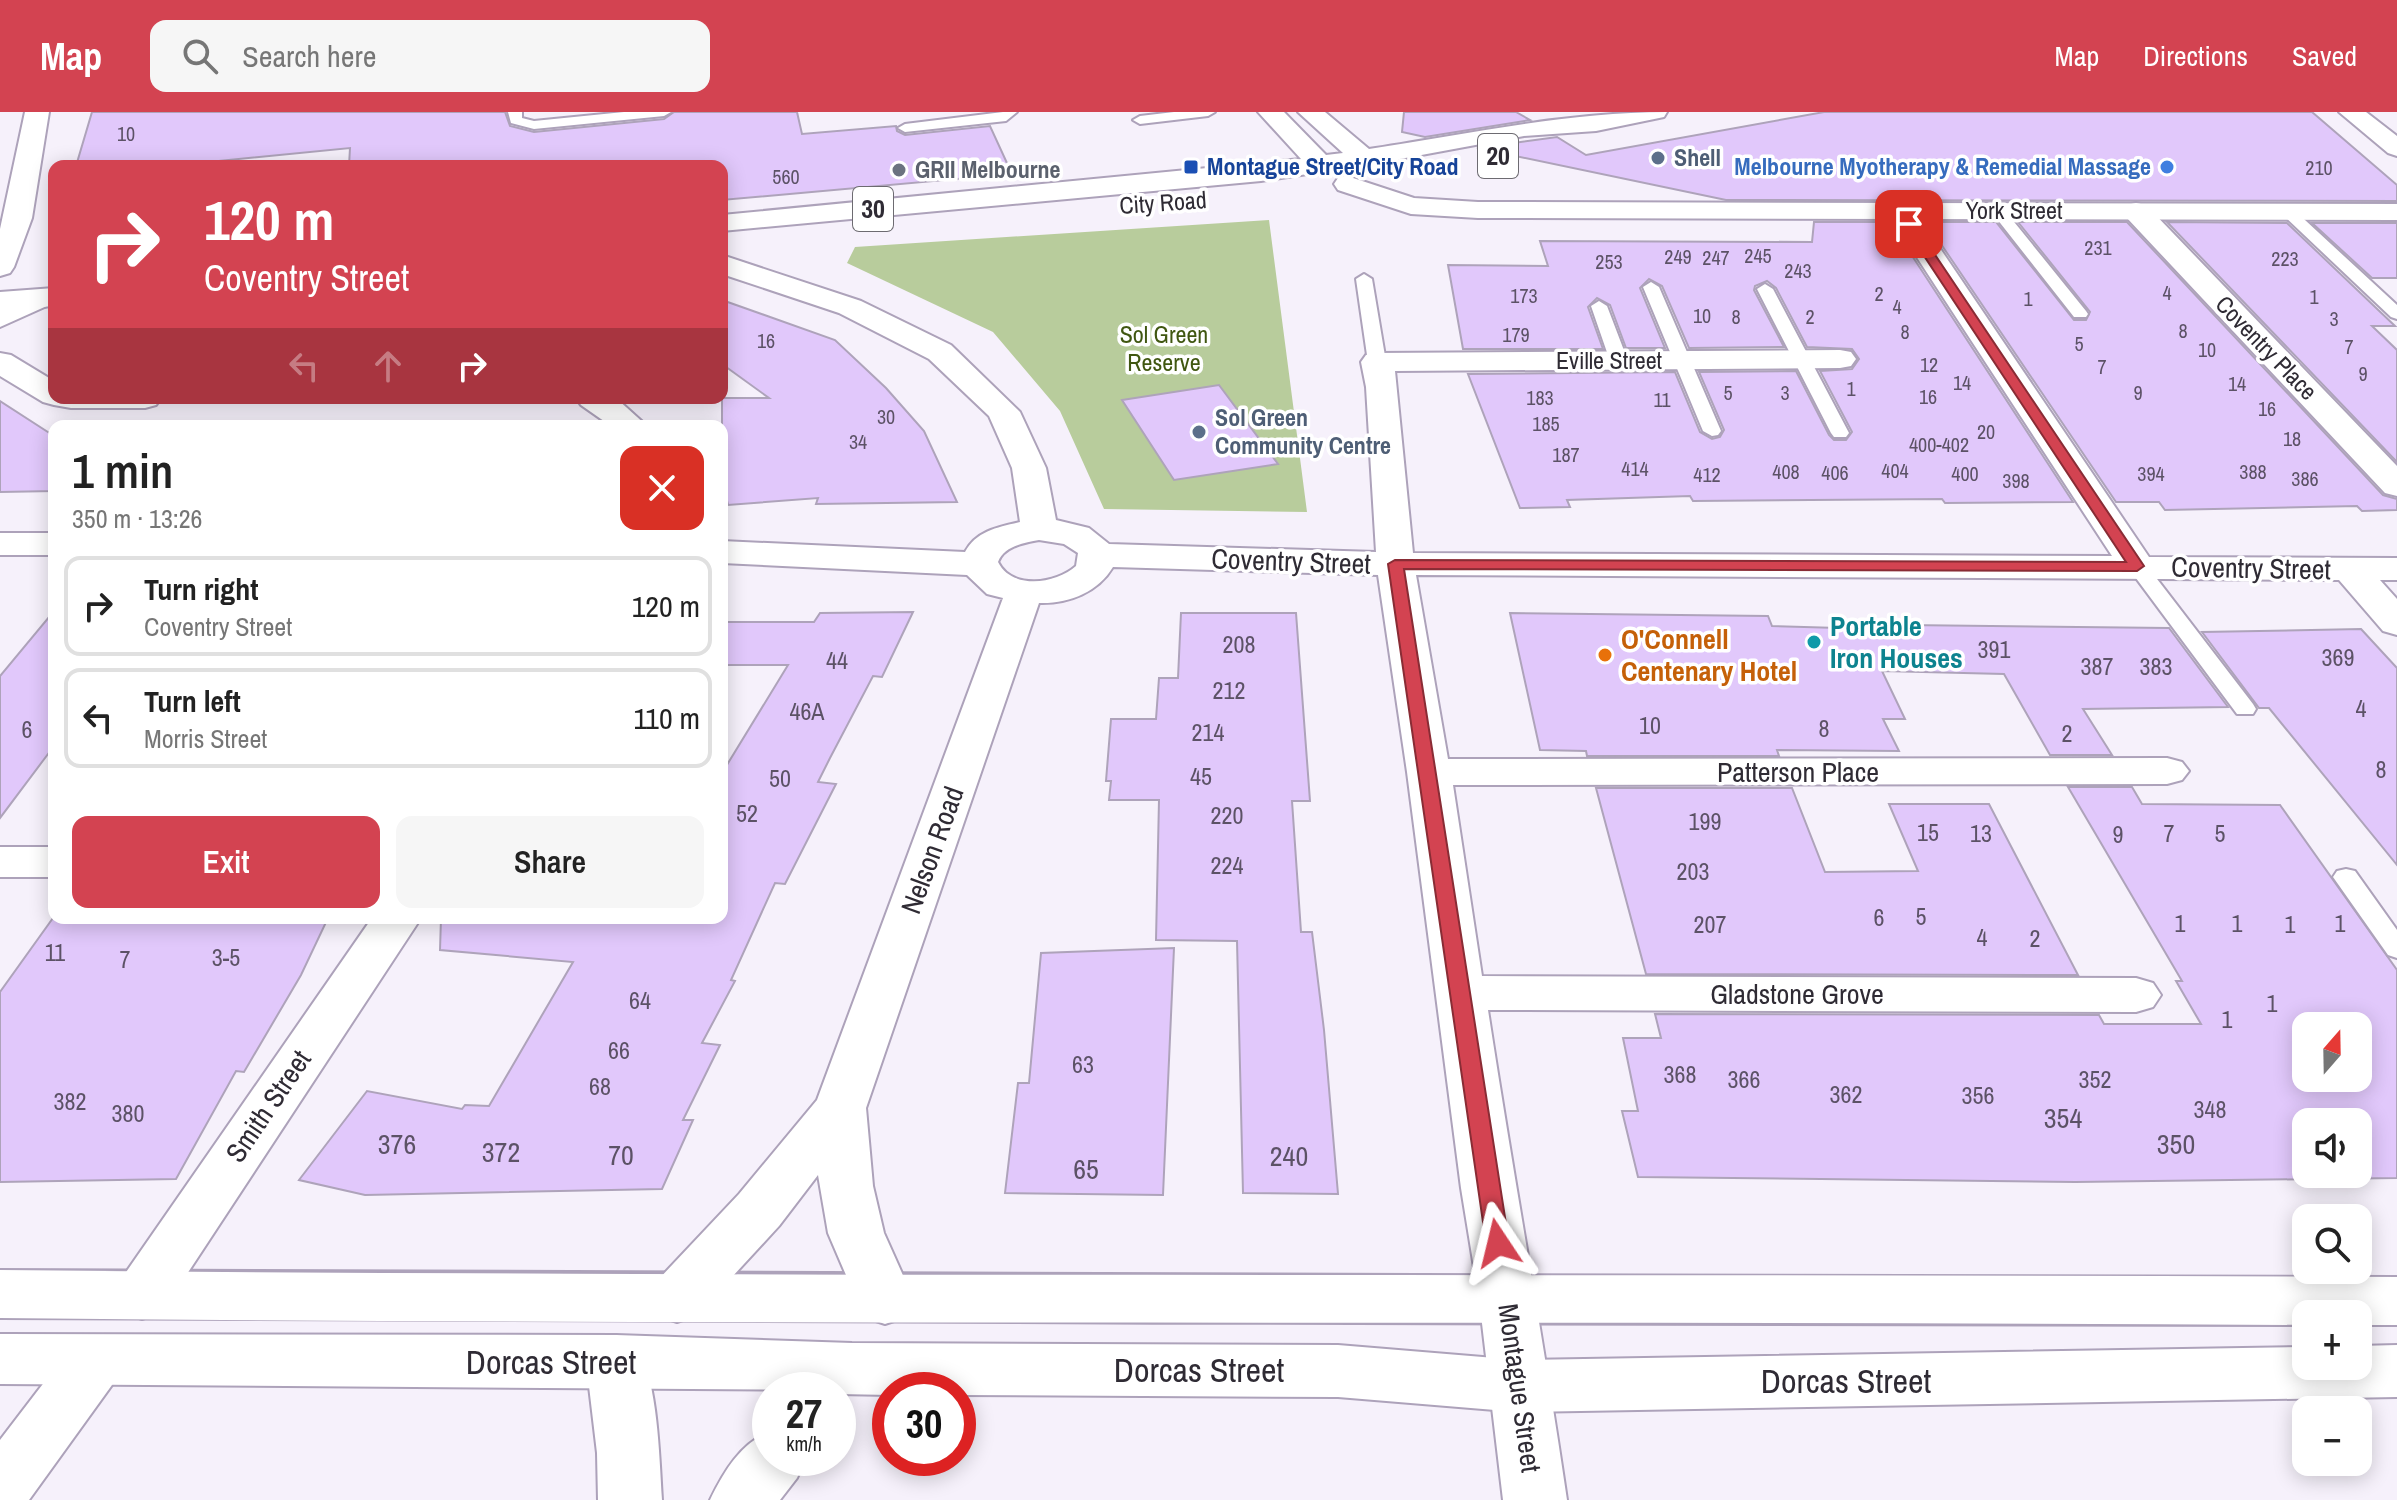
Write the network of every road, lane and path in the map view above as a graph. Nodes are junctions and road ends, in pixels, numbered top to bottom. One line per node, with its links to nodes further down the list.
1 (37, 112): 27 (street)
2 (515, 112): 3 (lane)
3 (664, 112)
4 (1010, 112): 12 (lane)
5 (1208, 112): 10 (lane)
6 (1270, 112): 15 (street)
7 (1310, 112): 14 (street)
8 (1655, 112): 11 (street, City Road / 20)
9 (2351, 112): 13 (street)
10 (1140, 120)
11 (1596, 124): 14 (street, City Road / 20); 16 (street, City Road / 20)
12 (905, 128)
13 (2397, 148)
14 (1363, 157): 15 (street, City Road); 16 (street)
15 (1318, 164): 17 (street); 24 (street, City Road / 30)
16 (1396, 176): 17 (street, City Road / 20); 18 (street, York Street)
17 (1347, 184): 18 (street, York Street); 25 (street, City Road / 30)
18 (1536, 209): 19 (street, York Street)
19 (1900, 210): 20 (street, York Street); 58 (street)
20 (1997, 210): 21 (street, York Street); 36 (lane)
21 (2136, 211): 22 (street, York Street); 50 (street, Coventry Place)
22 (2287, 211): 23 (street, York Street); 37 (lane)
23 (2397, 212)
24 (728, 222)
25 (728, 236)
26 (728, 266): 51 (street)
27 (0, 267)
28 (48, 272): 29 (street)
29 (0, 275)
30 (1364, 279): 44 (lane, Montague Street)
31 (1651, 287): 40 (lane)
32 (1765, 289): 41 (lane)
33 (46, 298): 34 (street); 38 (street)
34 (0, 301)
35 (1599, 306): 42 (lane)
36 (2080, 314)
37 (2397, 314)
38 (0, 318)
39 (1840, 359): 41 (street, Eville Street)
40 (1681, 360): 41 (street, Eville Street); 42 (street, Eville Street); 48 (lane)
41 (1802, 360): 49 (lane)
42 (1619, 361): 44 (street, Eville Street)
43 (0, 362): 45 (street)
44 (1377, 362): 57 (street, Montague Street)
45 (48, 391)
46 (602, 404): 47 (street)
47 (624, 420)
48 (1712, 431)
49 (1840, 433)
50 (2397, 486)
51 (1039, 529): 55 (street); 56 (street)
52 (0, 544): 53 (street)
53 (48, 544)
54 (728, 552): 56 (street)
55 (1097, 555): 57 (street, Coventry Street); 61 (street)
56 (979, 564): 61 (street)
57 (1395, 564): 58 (street, Coventry Street); 65 (street, Montague Street)
58 (2137, 566): 59 (street, Coventry Street); 63 (lane)
59 (2350, 569): 60 (street, Coventry Street); 62 (street)
60 (2397, 569)
61 (1024, 592): 73 (street, Nelson Road)
62 (2397, 623)
63 (2245, 709)
64 (2167, 771): 65 (street, Patterson Place)
65 (1429, 772): 71 (street, Montague Street)
66 (0, 862): 67 (street)
67 (48, 862)
68 (2346, 877): 70 (lane)
69 (393, 924): 75 (street, Smith Street)
70 (2397, 949)
71 (1459, 993): 72 (street, Gladstone Grove); 77 (street, Montague Street)
72 (2136, 995)
73 (840, 1108): 76 (street, Nelson Road); 78 (street, Nelson Road)
74 (0, 1294): 75 (street, Dorcas Street)
75 (142, 1295): 76 (street, Dorcas Street)
76 (677, 1298): 78 (street, Dorcas Street)
77 (1508, 1298): 78 (street, Dorcas Street); 79 (street, Dorcas Street); 86 (street, Montague Street)
78 (885, 1300)
79 (2397, 1301)
80 (0, 1359): 81 (street, Dorcas Street)
81 (96, 1360): 82 (street, Dorcas Street); 88 (street)
82 (616, 1361): 84 (street, Dorcas Street); 89 (street)
83 (2397, 1371): 86 (street, Dorcas Street)
84 (755, 1372)
85 (856, 1379): 86 (street, Dorcas Street)
86 (1519, 1386): 91 (street, Montague Street)
87 (761, 1476): 90 (street)
88 (0, 1489)
89 (630, 1500)
90 (742, 1500)
91 (1535, 1500)

